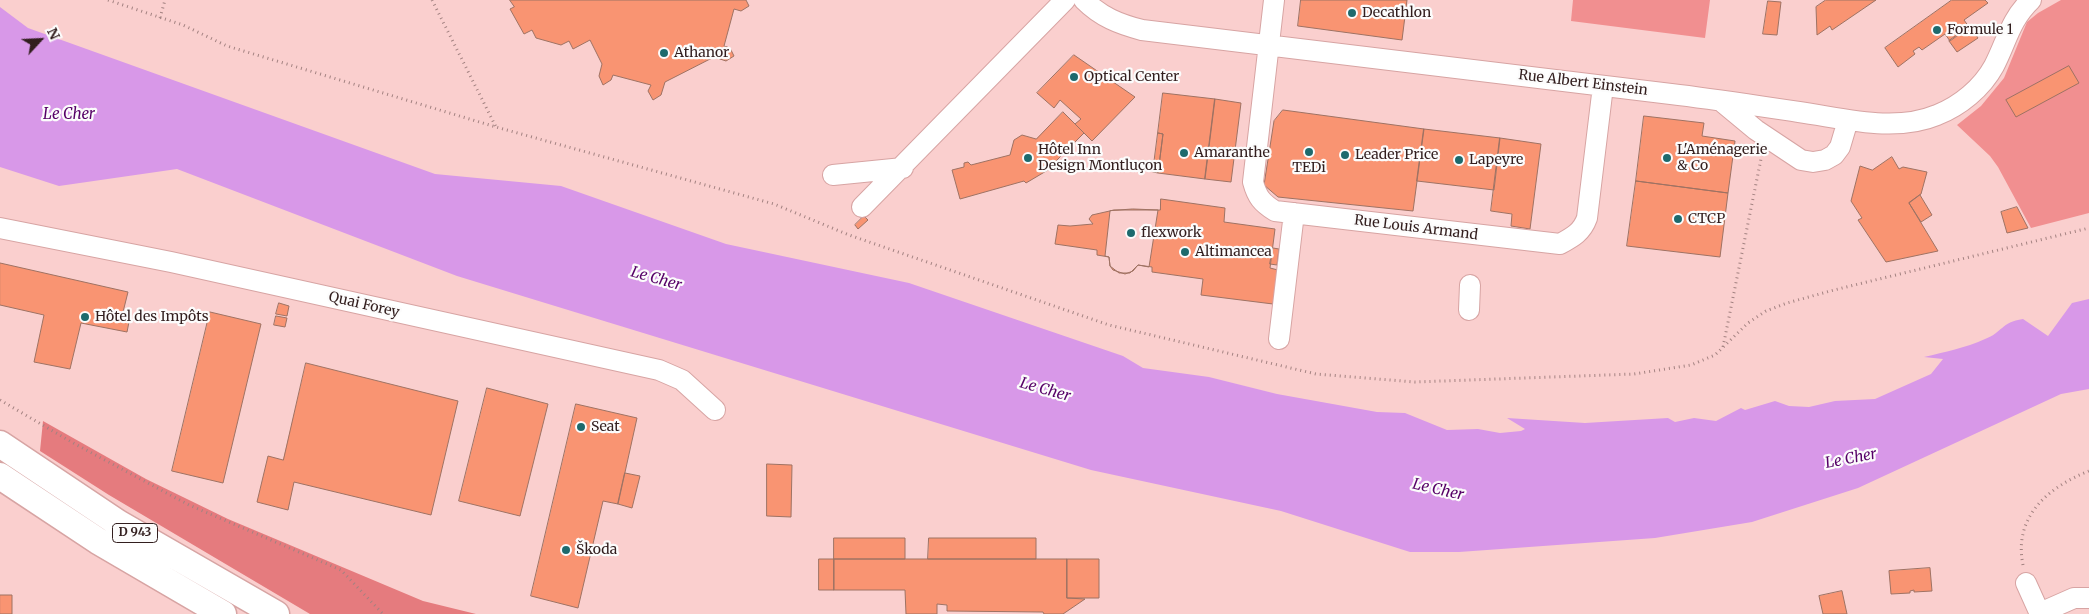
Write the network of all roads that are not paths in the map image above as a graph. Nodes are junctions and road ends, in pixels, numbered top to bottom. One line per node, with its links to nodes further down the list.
1 (1065, 0): 9 (street)
2 (1084, 0): 5 (street, Rue Albert Einstein)
3 (1274, 0): 5 (street, Rue Louis Armand)
4 (2031, 0): 8 (street, Rue Albert Einstein)
5 (1269, 46): 6 (street, Rue Albert Einstein); 12 (street, Rue Louis Armand)
6 (1603, 86): 7 (street, Rue Albert Einstein); 12 (street, Rue Louis Armand)
7 (1721, 101): 8 (street, Rue Albert Einstein); 8 (street)
8 (1848, 120)
9 (903, 168): 10 (street); 11 (street)
10 (833, 175)
11 (862, 207)
12 (1294, 214): 16 (street)
13 (0, 228): 17 (street, Quai Forey)
14 (1470, 285): 15 (street)
15 (1469, 310)
16 (1280, 339)
17 (715, 410)
18 (0, 444): 23 (main road, D 943)
19 (0, 476): 22 (main road, D 943)
20 (2026, 583): 24 (street)
21 (2089, 598): 24 (street)
22 (222, 614)
23 (275, 614)
24 (2040, 614)

